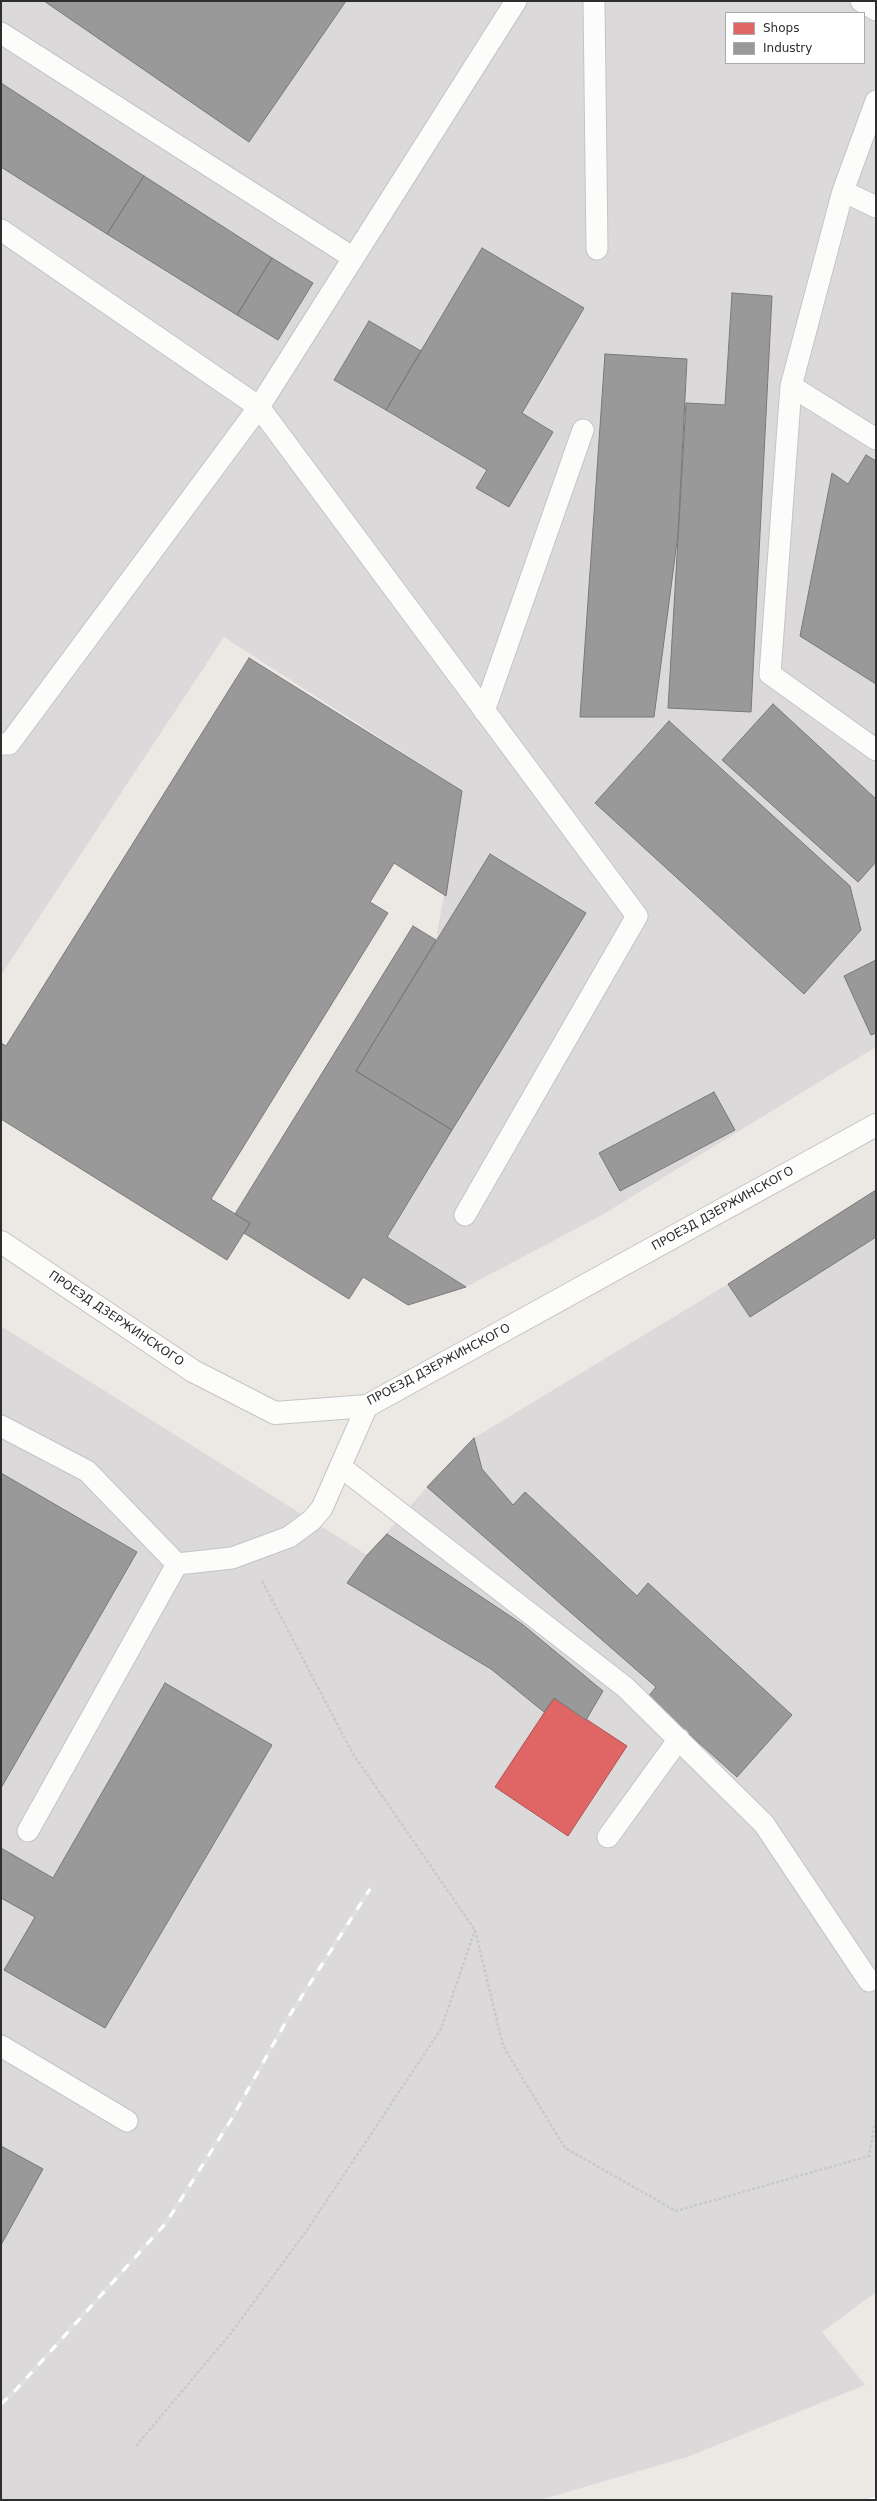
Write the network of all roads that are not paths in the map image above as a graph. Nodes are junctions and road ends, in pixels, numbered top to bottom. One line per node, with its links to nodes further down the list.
1 (516, 1): 11 (lane)
2 (594, 1): 10 (lane)
3 (861, 1): 4 (lane)
4 (876, 10)
5 (1, 33): 11 (lane)
6 (876, 101): 7 (lane)
7 (843, 191): 8 (lane); 12 (lane)
8 (876, 207)
9 (1, 230): 13 (lane)
10 (597, 249)
11 (352, 257): 13 (lane)
12 (791, 386): 15 (lane); 18 (lane)
13 (259, 407): 16 (lane); 17 (lane)
14 (583, 430): 16 (lane)
15 (876, 439)
16 (484, 711): 20 (lane)
17 (1, 744)
18 (876, 750)
19 (876, 1125): 22 (street, ПРОЕЗД ДЗЕРЖИНСКОГО)
20 (464, 1215)
21 (1, 1242): 22 (street, ПРОЕЗД ДЗЕРЖИНСКОГО)
22 (368, 1406): 24 (lane)
23 (1, 1426): 25 (lane)
24 (341, 1467): 25 (lane); 26 (lane)
25 (177, 1564): 27 (lane)
26 (679, 1739): 28 (lane); 29 (lane)
27 (28, 1831)
28 (608, 1837)
29 (869, 1981)
30 (1, 2046): 31 (lane)
31 (127, 2121)

